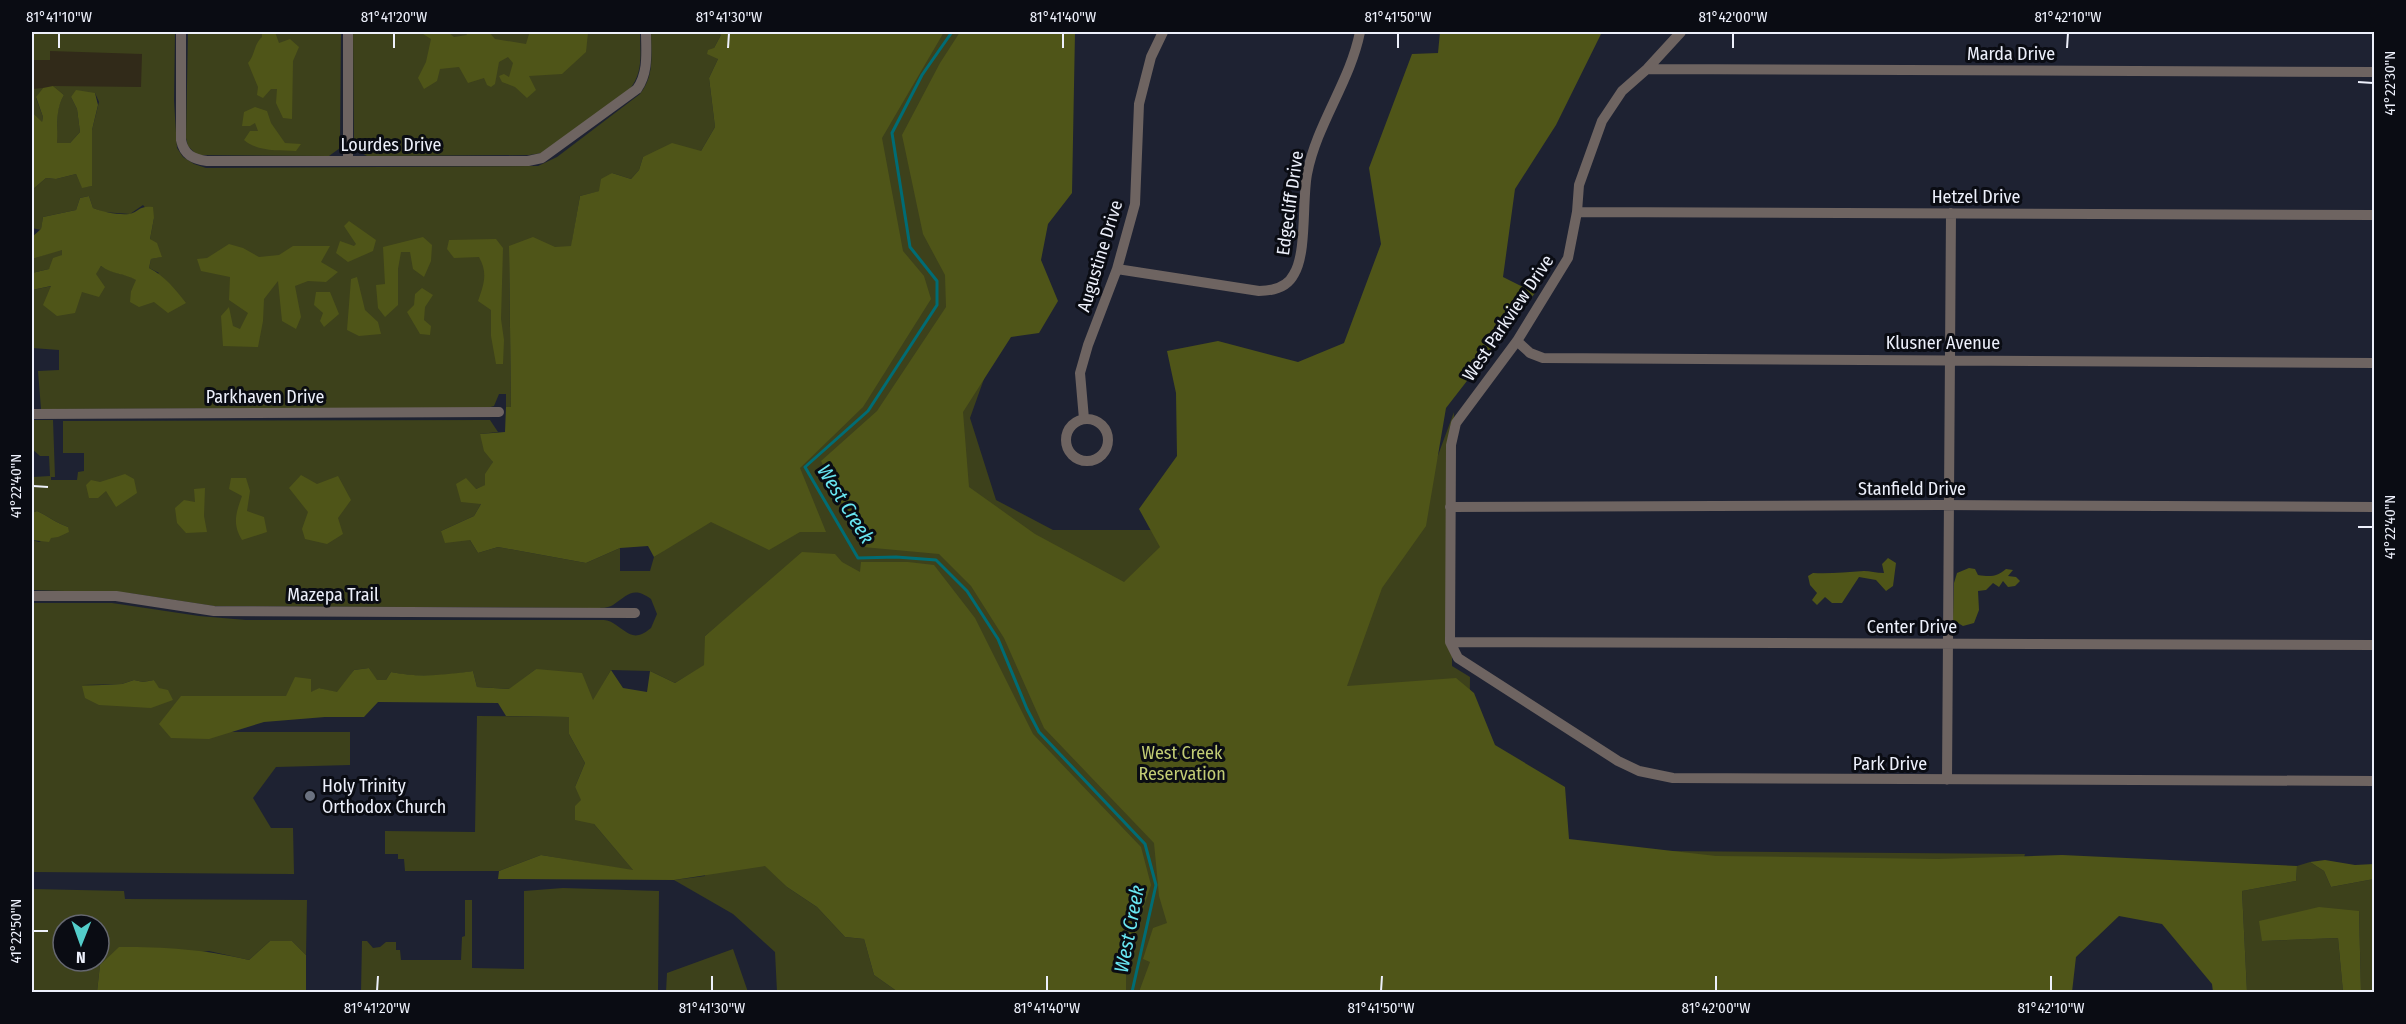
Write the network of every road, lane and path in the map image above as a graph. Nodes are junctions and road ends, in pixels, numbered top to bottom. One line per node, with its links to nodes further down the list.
1 (181, 32): 9 (street, Lourdes Drive)
2 (348, 32): 9 (street)
3 (646, 32): 9 (street, Lourdes Drive)
4 (1163, 32): 13 (street, Augustine Drive)
5 (1360, 32): 13 (street, Edgecliff Drive)
6 (1681, 32): 7 (street, West Parkview Drive)
7 (1647, 69): 8 (street, Marda Drive); 10 (street, West Parkview Drive)
8 (2374, 72)
9 (348, 161)
10 (1577, 212): 11 (street, Hetzel Drive); 14 (street, West Parkview Drive)
11 (1951, 213): 12 (street, Hetzel Drive); 15 (street)
12 (2374, 215)
13 (1117, 269): 19 (street, Augustine Drive)
14 (1517, 341): 15 (street, Klusner Avenue); 21 (street, West Parkview Drive)
15 (1950, 360): 16 (street, Klusner Avenue); 20 (street)
16 (2374, 363)
17 (499, 412): 18 (street, Parkhaven Drive)
18 (32, 414)
19 (1084, 419)
20 (1949, 506): 21 (street, Stanfield Drive); 22 (street, Stanfield Drive); 26 (street)
21 (1450, 507): 25 (street, West Parkview Drive)
22 (2374, 507)
23 (32, 596): 24 (street, Mazepa Trail)
24 (635, 613)
25 (1450, 642): 26 (street, Center Drive); 28 (street, Park Drive)
26 (1949, 644): 27 (street, Center Drive); 28 (street)
27 (2374, 645)
28 (1947, 780): 29 (street, Park Drive)
29 (2374, 781)

